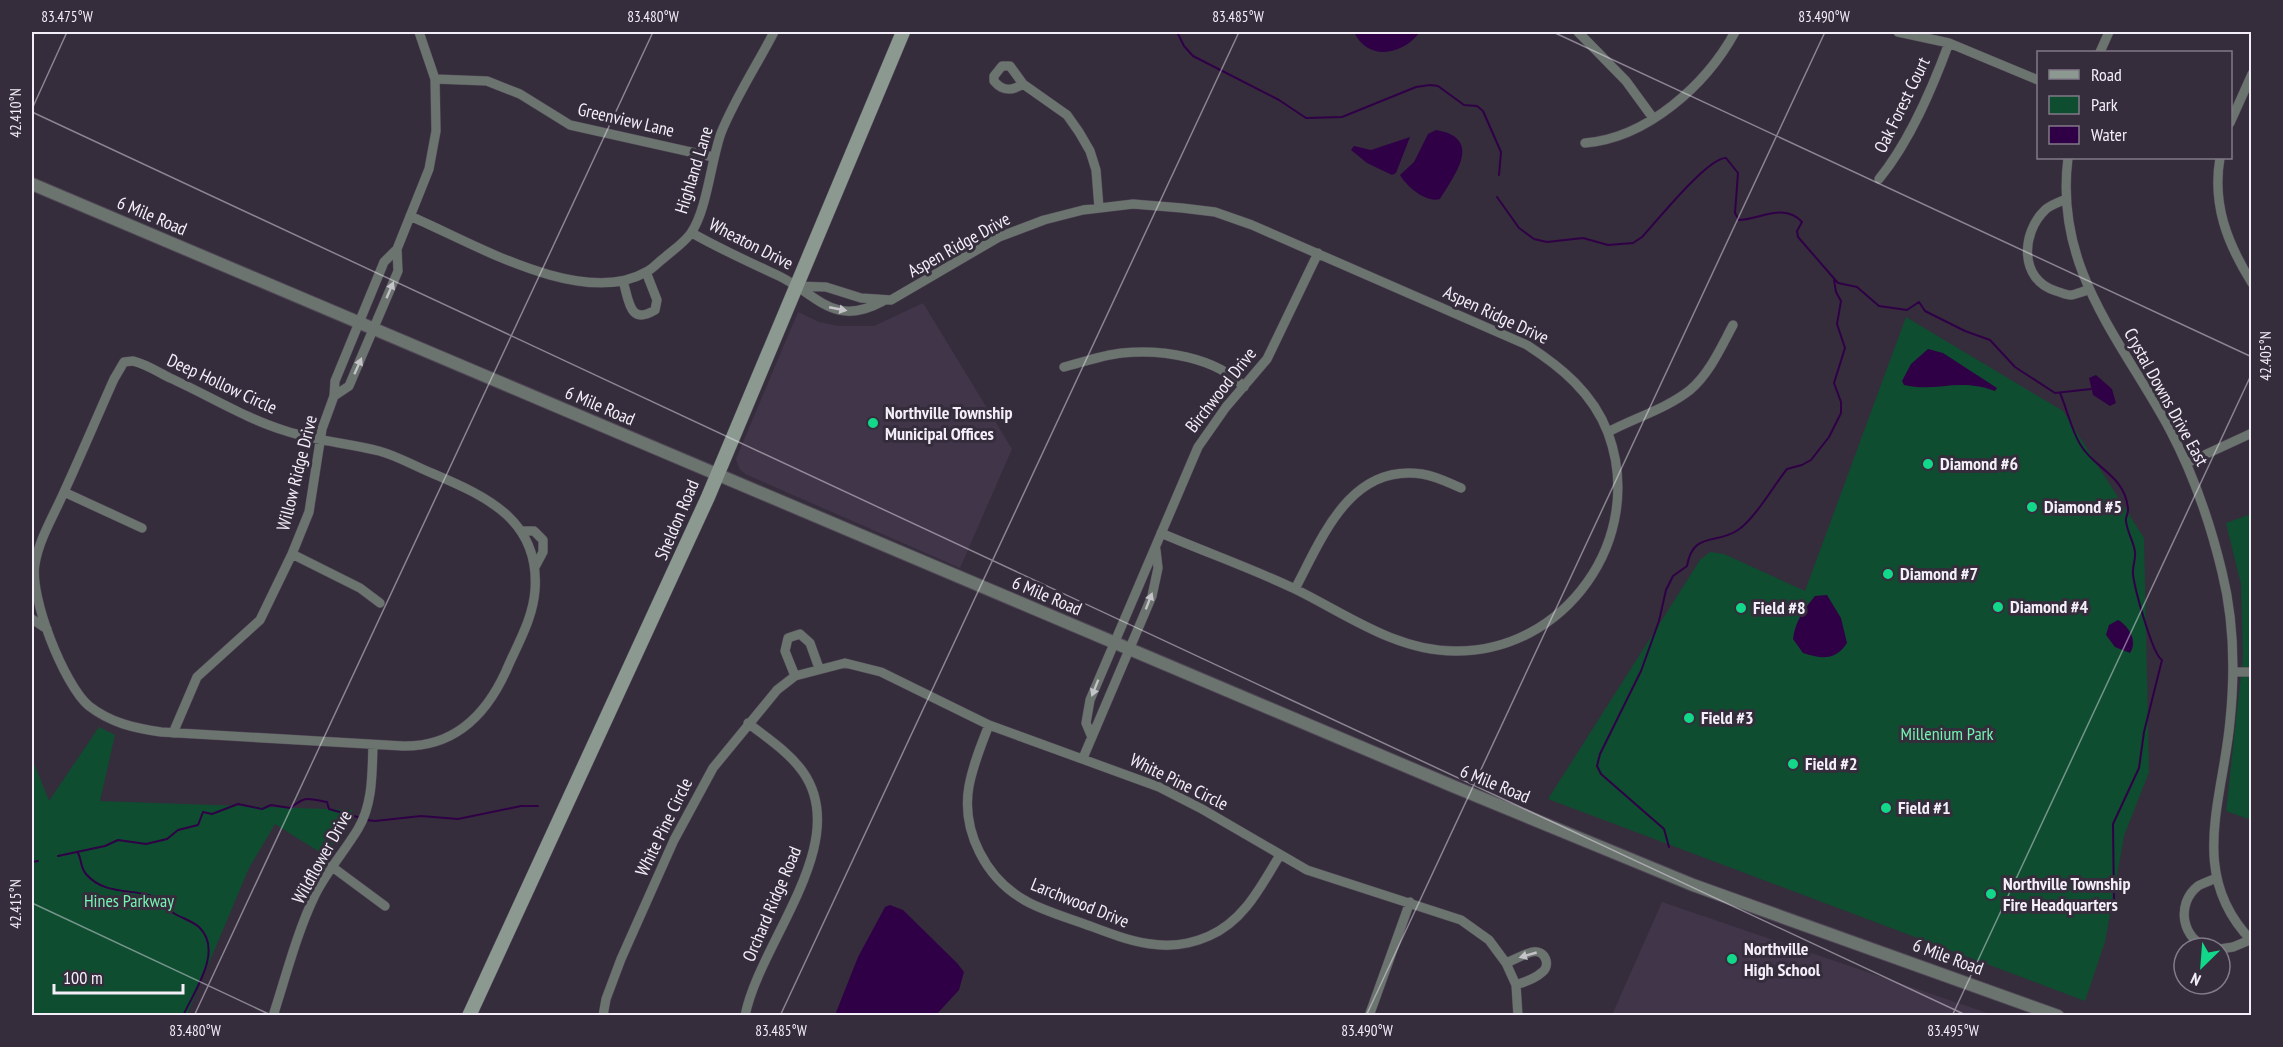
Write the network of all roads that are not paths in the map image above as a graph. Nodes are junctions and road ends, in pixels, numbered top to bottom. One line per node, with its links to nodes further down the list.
1 (419, 32): 11 (street)
2 (774, 32): 17 (street, Highland Lane)
3 (903, 32): 31 (main road, Sheldon Road)
4 (1578, 32): 14 (street)
5 (1735, 32): 14 (street)
6 (1898, 32): 8 (street)
7 (2109, 32): 9 (street)
8 (1949, 43): 12 (street); 20 (street, Oak Forest Court)
9 (2100, 51)
10 (2252, 74): 15 (street)
11 (435, 79): 17 (street, Greenview Lane); 24 (street)
12 (2037, 80)
13 (1023, 84): 23 (street)
14 (1653, 118): 16 (street)
15 (2232, 119)
16 (1585, 142)
17 (713, 157): 25 (street, Highland Lane)
18 (2068, 159): 22 (street, Crystal Downs Drive East)
19 (2220, 159): 30 (street)
20 (1880, 179)
21 (32, 184): 34 (street, 6 Mile Road)
22 (2066, 199): 32 (street, Crystal Downs Drive East); 32 (street)
23 (1099, 208): 27 (street, Aspen Ridge Drive); 33 (street, Aspen Ridge Drive)
24 (410, 216): 26 (street); 29 (street, Highland Lane)
25 (692, 233): 28 (street, Highland Lane); 31 (street, Wheaton Drive)
26 (397, 249): 34 (street, Willow Ridge Drive); 36 (street, Willow Ridge Drive, one-way to 26)
27 (1318, 253): 38 (street, Birchwood Drive); 40 (street, Aspen Ridge Drive)
28 (646, 272): 29 (street, Highland Lane); 29 (street)
29 (623, 281)
30 (2252, 283)
31 (796, 286): 33 (street, Aspen Ridge Drive); 33 (street, Aspen Ridge Drive, one-way to 33); 44 (main road, Sheldon Road)
32 (2088, 290): 43 (street, Crystal Downs Drive East)
33 (885, 300)
34 (359, 323): 36 (street, 6 Mile Road); 39 (street, Willow Ridge Drive)
35 (1733, 325): 40 (street)
36 (374, 329): 39 (street, Willow Ridge Drive, one-way to 36); 44 (street, 6 Mile Road)
37 (1064, 367): 38 (street)
38 (1244, 387): 49 (street, Birchwood Drive)
39 (334, 396): 42 (street, Willow Ridge Drive)
40 (1608, 432): 54 (street, Aspen Ridge Drive)
41 (2252, 433): 43 (street)
42 (320, 440): 46 (street, Deep Hollow Circle); 48 (street, Deep Hollow Circle); 51 (street, Willow Ridge Drive)
43 (2187, 463): 61 (street, Crystal Downs Drive East)
44 (716, 475): 58 (street, 6 Mile Road); 81 (main road, Sheldon Road)
45 (1461, 488): 54 (street)
46 (64, 492): 47 (street); 53 (street, Deep Hollow Circle)
47 (142, 528)
48 (521, 531): 52 (street, Deep Hollow Circle); 52 (street, Deep Hollow Circle)
49 (1161, 533): 50 (street, Birchwood Drive); 54 (street, Aspen Ridge Drive)
50 (1156, 550): 58 (street, Birchwood Drive); 59 (street, Birchwood Drive, one-way to 50)
51 (292, 555): 55 (street); 66 (street, Willow Ridge Drive)
52 (535, 567): 68 (street, Deep Hollow Circle)
53 (33, 586): 57 (street, Deep Hollow Circle)
54 (1295, 590)
55 (380, 603)
56 (32, 619): 57 (street)
57 (48, 630): 66 (street, Deep Hollow Circle)
58 (1113, 643): 59 (street, 6 Mile Road); 67 (street, one-way to 67)
59 (1129, 650): 67 (street, Birchwood Drive); 86 (street, 6 Mile Road)
60 (819, 668): 63 (street, White Pine Circle); 63 (street); 65 (street, White Pine Circle)
61 (2233, 672): 62 (street); 72 (street, Crystal Downs Drive East)
62 (2252, 672)
63 (795, 676): 64 (street, White Pine Circle)
64 (748, 723): 82 (street, White Pine Circle); 83 (street, Orchard Ridge Road)
65 (989, 725): 69 (street, White Pine Circle); 70 (street, Larchwood Drive)
66 (173, 733): 68 (street, Deep Hollow Circle)
67 (1091, 735): 69 (street)
68 (373, 745): 71 (street, Wildflower Drive)
69 (1083, 758): 70 (street, White Pine Circle)
70 (1280, 855): 73 (street, White Pine Circle)
71 (331, 866): 74 (street); 80 (street, Wildflower Drive)
72 (2216, 878): 75 (street); 76 (street, Crystal Downs Drive East)
73 (1410, 902): 78 (street, White Pine Circle); 84 (street)
74 (385, 906)
75 (2191, 936)
76 (2251, 941): 77 (street, Crystal Downs Drive East)
77 (2232, 947)
78 (1506, 963): 79 (street, White Pine Circle); 79 (street, one-way to 78)
79 (1516, 985): 85 (street, White Pine Circle)
80 (273, 1016)
81 (469, 1016)
82 (603, 1016)
83 (745, 1016)
84 (1369, 1016)
85 (1518, 1016)
86 (2058, 1016)

